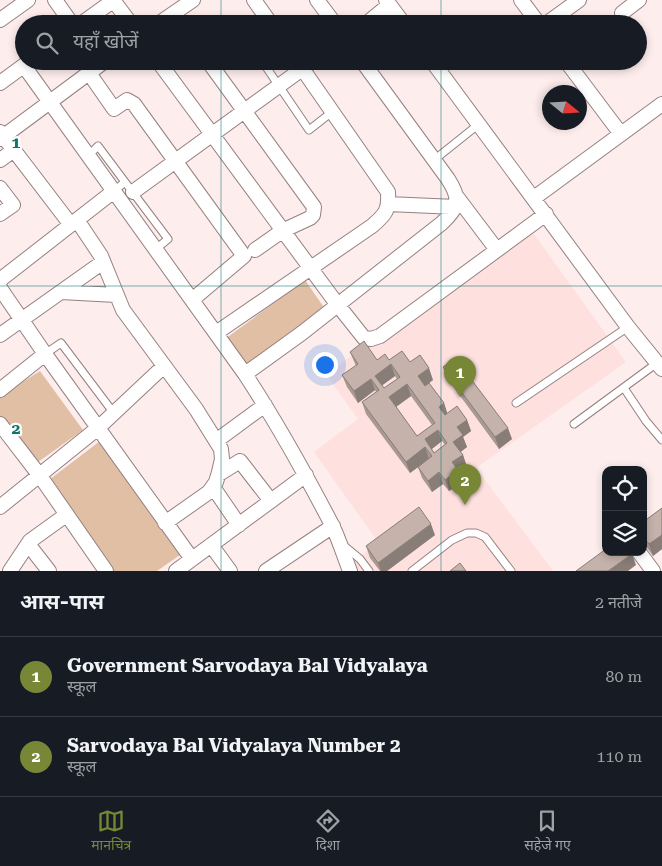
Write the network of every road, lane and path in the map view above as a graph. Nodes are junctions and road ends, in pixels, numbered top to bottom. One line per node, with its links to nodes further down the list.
1 (28, 0): 22 (street)
2 (55, 0): 12 (street)
3 (114, 0): 13 (street); 14 (street)
4 (193, 0): 15 (street)
5 (254, 0): 16 (street)
6 (317, 0): 17 (street)
7 (521, 0): 20 (street)
8 (579, 0): 21 (street)
9 (639, 0): 11 (street)
10 (388, 2): 18 (street); 19 (street)
11 (622, 13)
12 (66, 15)
13 (94, 15)
14 (125, 15)
15 (180, 15)
16 (265, 15)
17 (328, 15)
18 (375, 15)
19 (397, 15)
20 (532, 15)
21 (558, 15)
22 (0, 20)
23 (18, 70): 35 (street)
24 (31, 70): 37 (street)
25 (93, 70): 34 (street)
26 (165, 70): 42 (street)
27 (214, 70): 39 (street)
28 (268, 70): 36 (lane)
29 (297, 70): 36 (street)
30 (308, 70): 40 (street)
31 (369, 70): 48 (street)
32 (439, 70): 41 (street)
33 (573, 70): 43 (street)
34 (89, 73): 37 (street); 49 (street)
35 (0, 83)
36 (278, 86): 39 (street); 40 (lane)
37 (50, 102): 44 (street); 52 (street)
38 (662, 104): 43 (street)
39 (244, 111): 42 (street); 59 (street)
40 (332, 112): 55 (street)
41 (479, 124): 48 (lane); 53 (street)
42 (212, 134): 49 (street); 59 (street)
43 (621, 134): 53 (street)
44 (1, 136): 45 (street)
45 (14, 150): 47 (street); 58 (street)
46 (94, 150): 50 (lane)
47 (0, 160)
48 (434, 160): 54 (street)
49 (175, 161): 50 (street); 69 (street)
50 (129, 187): 52 (lane); 60 (lane)
51 (0, 188): 56 (street)
52 (114, 191): 58 (street); 60 (street)
53 (534, 198): 57 (street)
54 (457, 202): 55 (street); 62 (street); 70 (street)
55 (388, 204): 64 (street)
56 (0, 214)
57 (546, 214): 62 (street); 72 (street)
58 (74, 222): 63 (street); 65 (street)
59 (282, 231): 61 (street); 64 (street)
60 (156, 249): 69 (street)
61 (255, 250)
62 (497, 250): 70 (street)
63 (103, 262): 67 (street); 68 (street)
64 (311, 269): 70 (street); 73 (street)
65 (0, 280)
66 (0, 288): 71 (street)
67 (60, 292): 68 (street); 71 (street)
68 (116, 296): 76 (street)
69 (192, 300): 73 (street)
70 (337, 304): 78 (street)
71 (21, 319): 74 (street); 75 (street)
72 (628, 327): 77 (street); 81 (lane)
73 (216, 333): 78 (street)
74 (0, 335)
75 (45, 354): 80 (street); 83 (lane); 86 (street)
76 (164, 366): 83 (street); 89 (street)
77 (660, 366): 79 (lane)
78 (245, 374): 82 (street)
79 (624, 388): 85 (lane); 87 (lane)
80 (0, 390)
81 (516, 404)
82 (265, 405): 89 (street); 91 (street)
83 (113, 412): 86 (street)
84 (0, 424): 88 (street)
85 (574, 424)
86 (98, 428): 92 (street); 97 (street)
87 (662, 440)
88 (5, 441): 92 (street)
89 (216, 441): 90 (street)
90 (219, 474): 93 (street); 94 (street)
91 (306, 475): 94 (street); 99 (street)
92 (40, 476): 95 (street); 96 (street)
93 (212, 487): 97 (street); 98 (street)
94 (271, 501): 98 (street)
95 (0, 507)
96 (66, 514): 100 (street); 106 (street)
97 (165, 523): 103 (street)
98 (239, 525): 101 (street)
99 (335, 533): 109 (street); 110 (street); 111 (lane)
100 (28, 544): 104 (street); 105 (street)
101 (211, 545): 103 (street); 108 (street)
102 (642, 556): 114 (street)
103 (192, 559): 107 (street)
104 (10, 571)
105 (48, 571)
106 (106, 571)
107 (176, 571)
108 (230, 571)
109 (266, 571)
110 (350, 571)
111 (369, 571)
112 (412, 571): 113 (lane)
113 (511, 571)
114 (653, 571)

